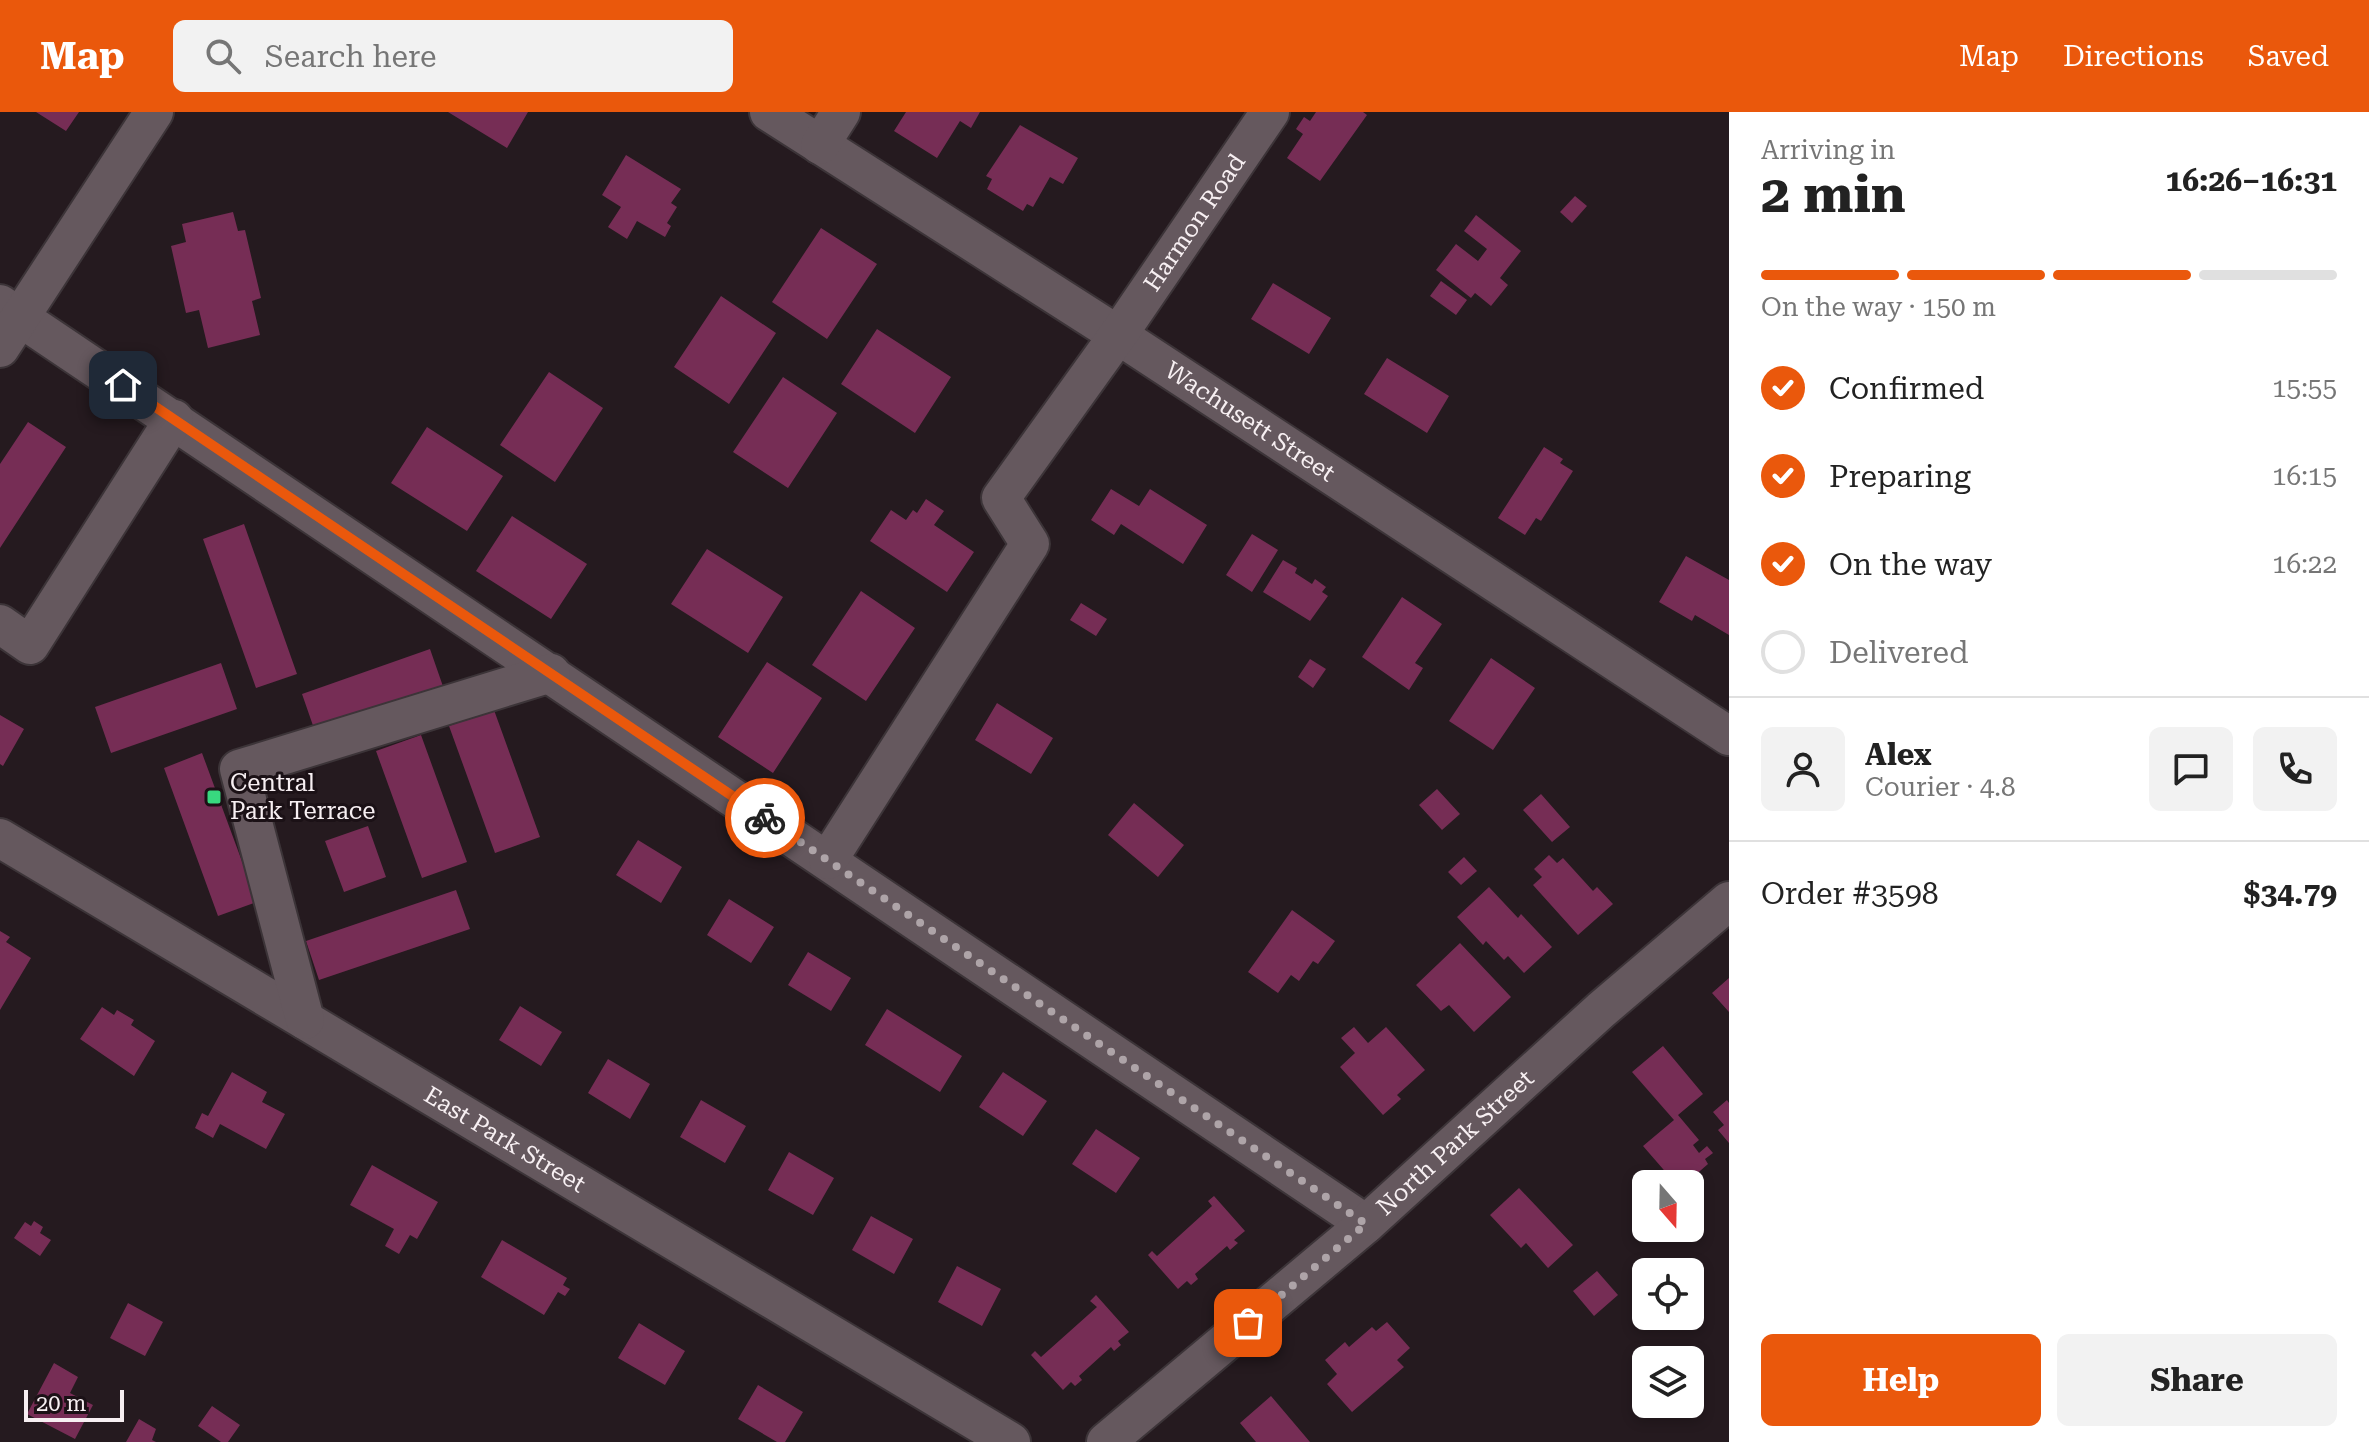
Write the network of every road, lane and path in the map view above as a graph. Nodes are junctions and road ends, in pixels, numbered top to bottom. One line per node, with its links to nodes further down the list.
1 (154, 112): 6 (street)
2 (769, 112): 5 (street, Wachusett Street)
3 (841, 112): 5 (street)
4 (1270, 112): 7 (street, Harmon Road)
5 (820, 145): 7 (street, Wachusett Street)
6 (10, 310): 8 (street); 9 (street)
7 (1118, 335): 12 (street, Wachusett Street); 14 (street, Harmon Road)
8 (0, 348)
9 (174, 419): 10 (street); 11 (street)
10 (0, 624)
11 (551, 673): 14 (street); 16 (street)
12 (1729, 736)
13 (0, 838): 16 (street, East Park Street)
14 (828, 860): 17 (street)
15 (1729, 901): 17 (street, North Park Street)
16 (305, 1020): 18 (street, East Park Street)
17 (1366, 1224): 19 (street, North Park Street)
18 (1011, 1442)
19 (1106, 1442)

